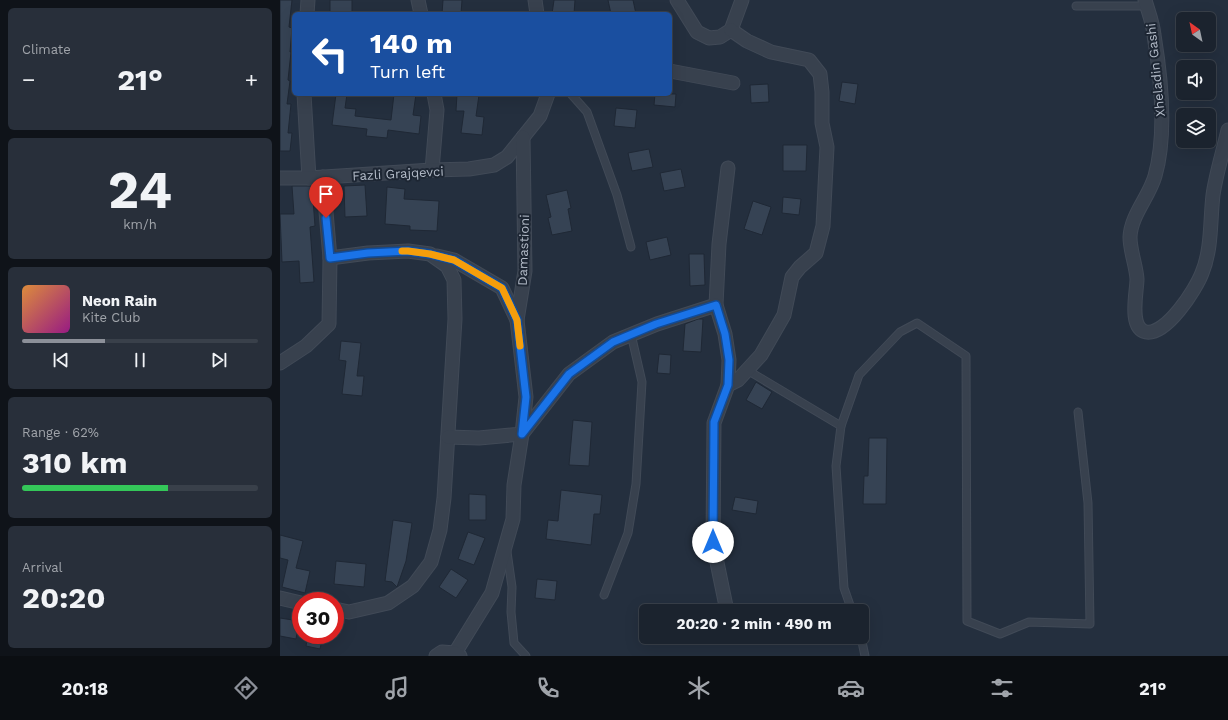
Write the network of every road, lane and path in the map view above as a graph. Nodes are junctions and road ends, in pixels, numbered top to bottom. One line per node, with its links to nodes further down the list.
1 (308, 0): 8 (street)
2 (418, 0): 9 (street)
3 (535, 0): 10 (street)
4 (677, 0): 11 (street)
5 (742, 0): 11 (street)
6 (1146, 3): 7 (lane); 18 (street, Xheladin Gashi)
7 (1076, 6)
8 (307, 12)
9 (421, 12)
10 (537, 12)
11 (730, 30): 32 (street)
12 (672, 71): 13 (street)
13 (733, 83)
14 (304, 96): 24 (street)
15 (434, 96): 21 (street)
16 (547, 96): 19 (street, Fazli Grajqevci)
17 (573, 96): 25 (lane)
18 (1228, 130)
19 (523, 137): 21 (street, Fazli Grajqevci); 29 (street, Damastioni)
20 (728, 168): 28 (street)
21 (432, 170): 22 (street, Fazli Grajqevci)
22 (323, 177): 24 (street, Fazli Grajqevci); 27 (street)
23 (280, 178): 24 (street, Fazli Grajqevci)
24 (309, 178)
25 (631, 247)
26 (430, 254): 27 (street); 29 (street); 37 (street)
27 (330, 258): 31 (street)
28 (716, 305): 30 (street); 33 (street)
29 (517, 320): 36 (street, Damastioni)
30 (631, 334): 36 (street); 39 (lane)
31 (280, 363)
32 (747, 370): 33 (street); 35 (lane)
33 (728, 385): 42 (street)
34 (1078, 412): 35 (lane)
35 (841, 426): 43 (lane)
36 (522, 434): 37 (street); 38 (street, Damastioni)
37 (448, 437): 44 (street)
38 (506, 544): 46 (street, Damastioni); 48 (lane)
39 (604, 595)
40 (280, 598): 41 (street)
41 (292, 601)
42 (726, 604)
43 (850, 604)
44 (344, 611)
45 (862, 644): 49 (lane)
46 (458, 655): 47 (street)
47 (436, 656)
48 (526, 656)
49 (865, 656)

